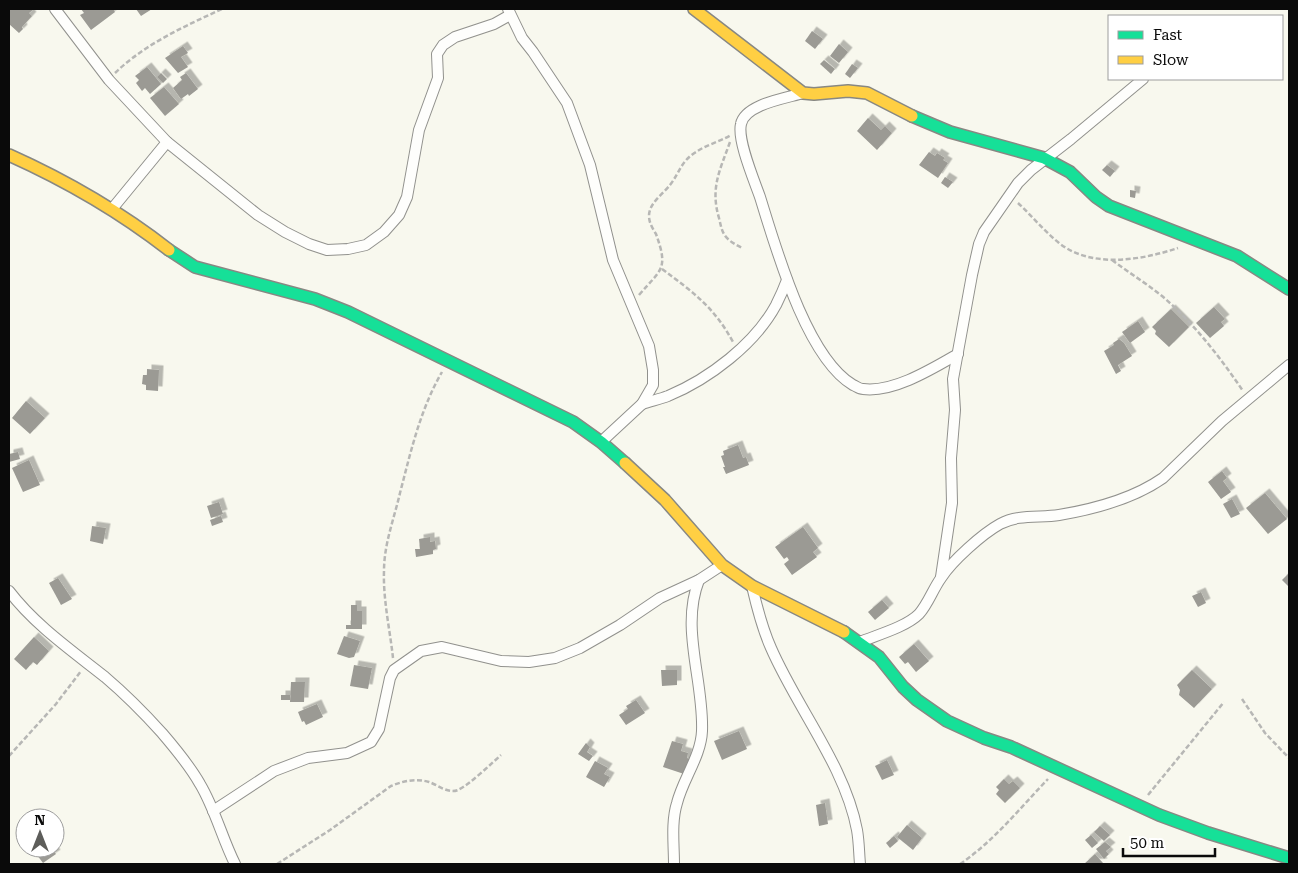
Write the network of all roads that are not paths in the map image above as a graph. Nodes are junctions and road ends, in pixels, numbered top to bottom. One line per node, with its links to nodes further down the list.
1 (55, 9): 6 (street)
2 (694, 9): 5 (street)
3 (509, 12): 6 (street); 14 (street)
4 (1142, 80): 8 (street)
5 (803, 93): 8 (street); 10 (street)
6 (167, 142): 9 (street)
7 (9, 155): 9 (street)
8 (1044, 158): 11 (street); 12 (street)
9 (112, 209): 15 (street)
10 (787, 280): 12 (street); 14 (street)
11 (1289, 288)
12 (958, 354): 17 (street)
13 (1289, 365): 17 (street)
14 (642, 404): 15 (street)
15 (600, 442): 16 (street)
16 (722, 565): 18 (street); 19 (street)
17 (941, 577): 21 (street)
18 (699, 580): 22 (street); 25 (street)
19 (752, 586): 21 (street); 26 (street)
20 (9, 591): 22 (street)
21 (860, 642): 23 (street)
22 (213, 811): 24 (street)
23 (1289, 858)
24 (235, 864)
25 (674, 864)
26 (860, 864)

